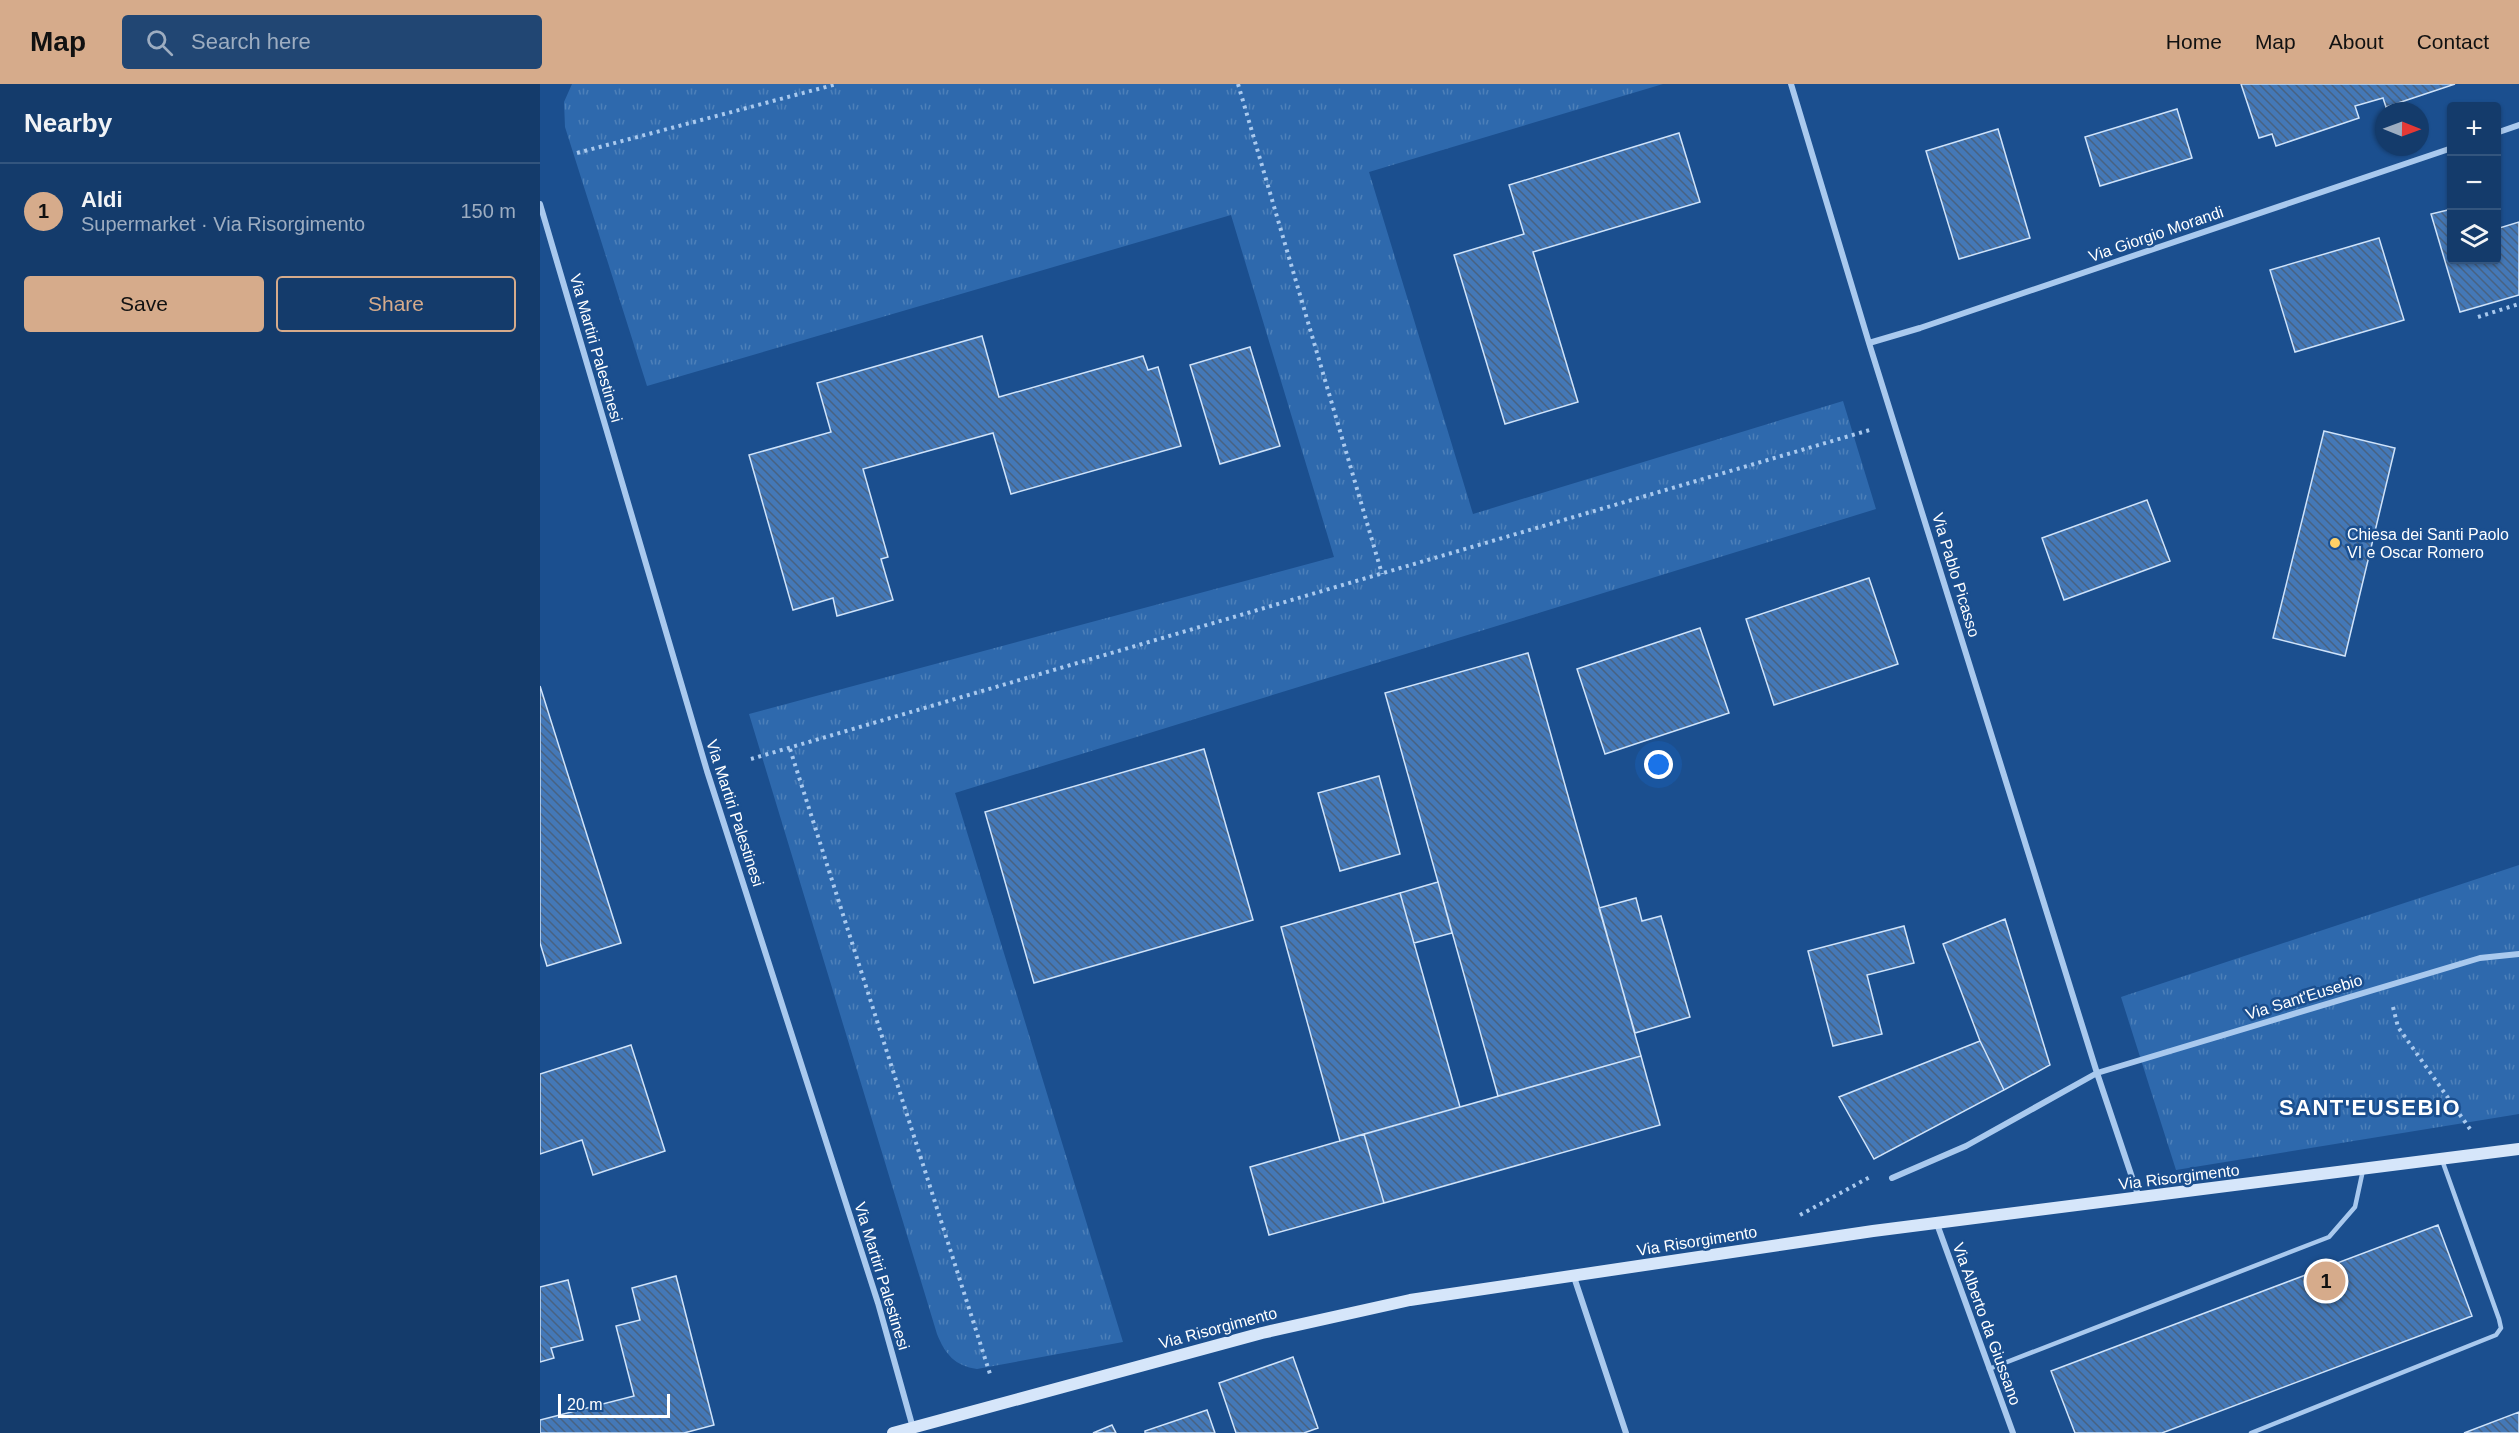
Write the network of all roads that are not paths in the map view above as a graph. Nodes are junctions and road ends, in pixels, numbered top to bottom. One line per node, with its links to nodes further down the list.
1 (1791, 84): 6 (street, Via Pablo Picasso)
2 (2519, 125): 3 (street)
3 (2501, 131)
4 (2447, 149): 6 (street, Via Giorgio Morandi)
5 (540, 204): 17 (street, Via Martiri Palestinesi)
6 (1869, 343): 8 (street, Via Pablo Picasso)
7 (2519, 954): 8 (street, Via Sant'Eusebio)
8 (2097, 1073): 12 (street, Via Sant'Eusebio); 13 (street)
9 (2519, 1149): 10 (street, Via Risorgimento)
10 (2442, 1160): 11 (street, Via Risorgimento); 21 (lane)
11 (2362, 1170): 13 (street, Via Risorgimento); 16 (lane)
12 (1892, 1178)
13 (2139, 1199): 14 (street, Via Risorgimento)
14 (1937, 1224): 15 (street, Via Risorgimento); 16 (street, Via Alberto da Giussano)
15 (1574, 1277): 17 (street, Via Risorgimento); 19 (street)
16 (1989, 1369): 20 (street, Via Alberto da Giussano)
17 (913, 1428): 18 (street, Via Risorgimento)
18 (893, 1433)
19 (1626, 1433)
20 (2013, 1433)
21 (2251, 1433)

